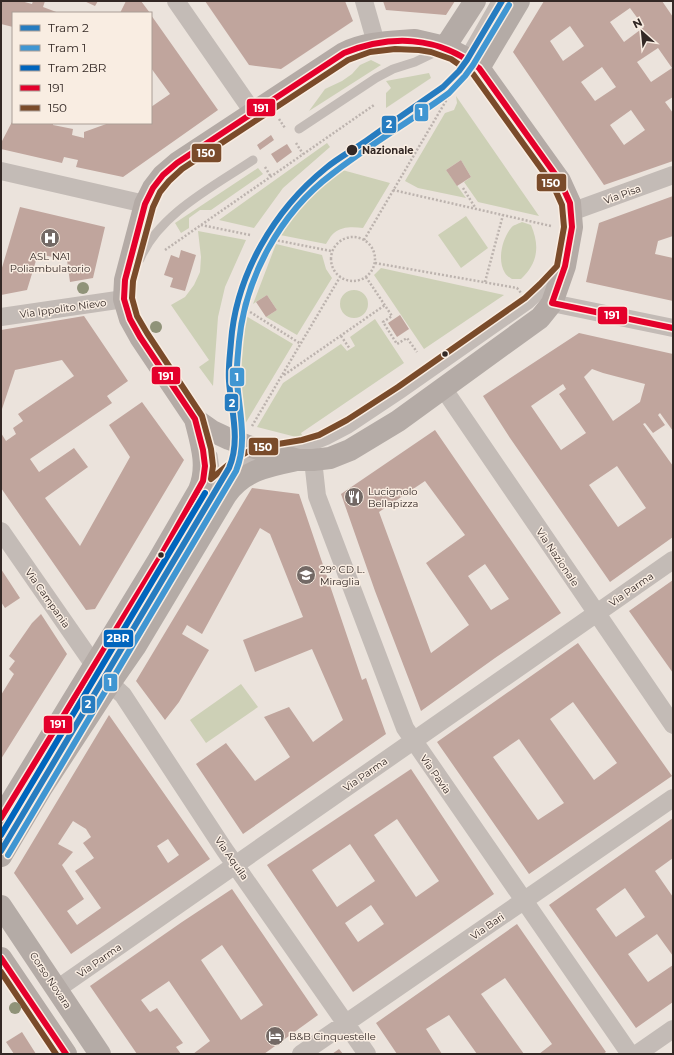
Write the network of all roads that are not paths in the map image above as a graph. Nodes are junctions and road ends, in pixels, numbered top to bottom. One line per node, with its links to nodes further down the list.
1 (176, 1): 8 (street)
2 (364, 1): 6 (street)
3 (475, 1): 7 (main road)
4 (496, 1): 7 (lane)
5 (519, 1): 7 (main road)
6 (376, 43): 7 (main road); 8 (main road)
7 (463, 58): 9 (lane); 14 (main road)
8 (253, 112): 13 (main road)
9 (300, 129)
10 (253, 160): 16 (lane)
11 (1, 172): 13 (street)
12 (673, 175): 14 (street, Via Pisa)
13 (145, 204): 16 (main road)
14 (570, 212): 15 (main road)
15 (564, 270): 17 (main road); 22 (lane)
16 (124, 299): 18 (street, Via Ippolito Nievo); 21 (main road)
17 (552, 303): 19 (street); 20 (main road)
18 (1, 317)
19 (673, 328)
20 (443, 388): 23 (main road); 28 (street, Via Nazionale)
21 (195, 419): 22 (main road); 24 (lane); 29 (main road)
22 (275, 453): 23 (main road); 24 (lane)
23 (306, 460): 29 (main road); 33 (street, Via Pavia)
24 (212, 489): 25 (lane)
25 (200, 509)
26 (1, 531): 29 (street, Via Campania)
27 (673, 560): 28 (street, Via Parma)
28 (596, 613): 31 (street, Via Nazionale); 33 (street, Via Parma)
29 (103, 672): 30 (lane); 35 (main road); 37 (main road); 38 (street, Via Aquila)
30 (82, 708)
31 (673, 725)
32 (70, 727): 36 (lane)
33 (413, 741): 38 (street, Via Parma); 39 (street, Via Pavia)
34 (673, 798): 39 (street, Via Bari)
35 (1, 818)
36 (1, 843)
37 (1, 856)
38 (236, 864): 42 (street, Via Parma); 43 (street, Via Aquila)
39 (524, 901): 43 (street, Via Bari); 49 (street, Via Pavia)
40 (1, 906): 42 (main road, Corso Novara)
41 (1, 958): 45 (main road)
42 (57, 989): 46 (main road, Corso Novara)
43 (346, 1023): 47 (street, Via Bari); 48 (street, Via Aquila)
44 (673, 1029): 50 (street)
45 (66, 1054)
46 (100, 1054)
47 (301, 1054)
48 (367, 1054)
49 (630, 1054)
50 (637, 1054)

